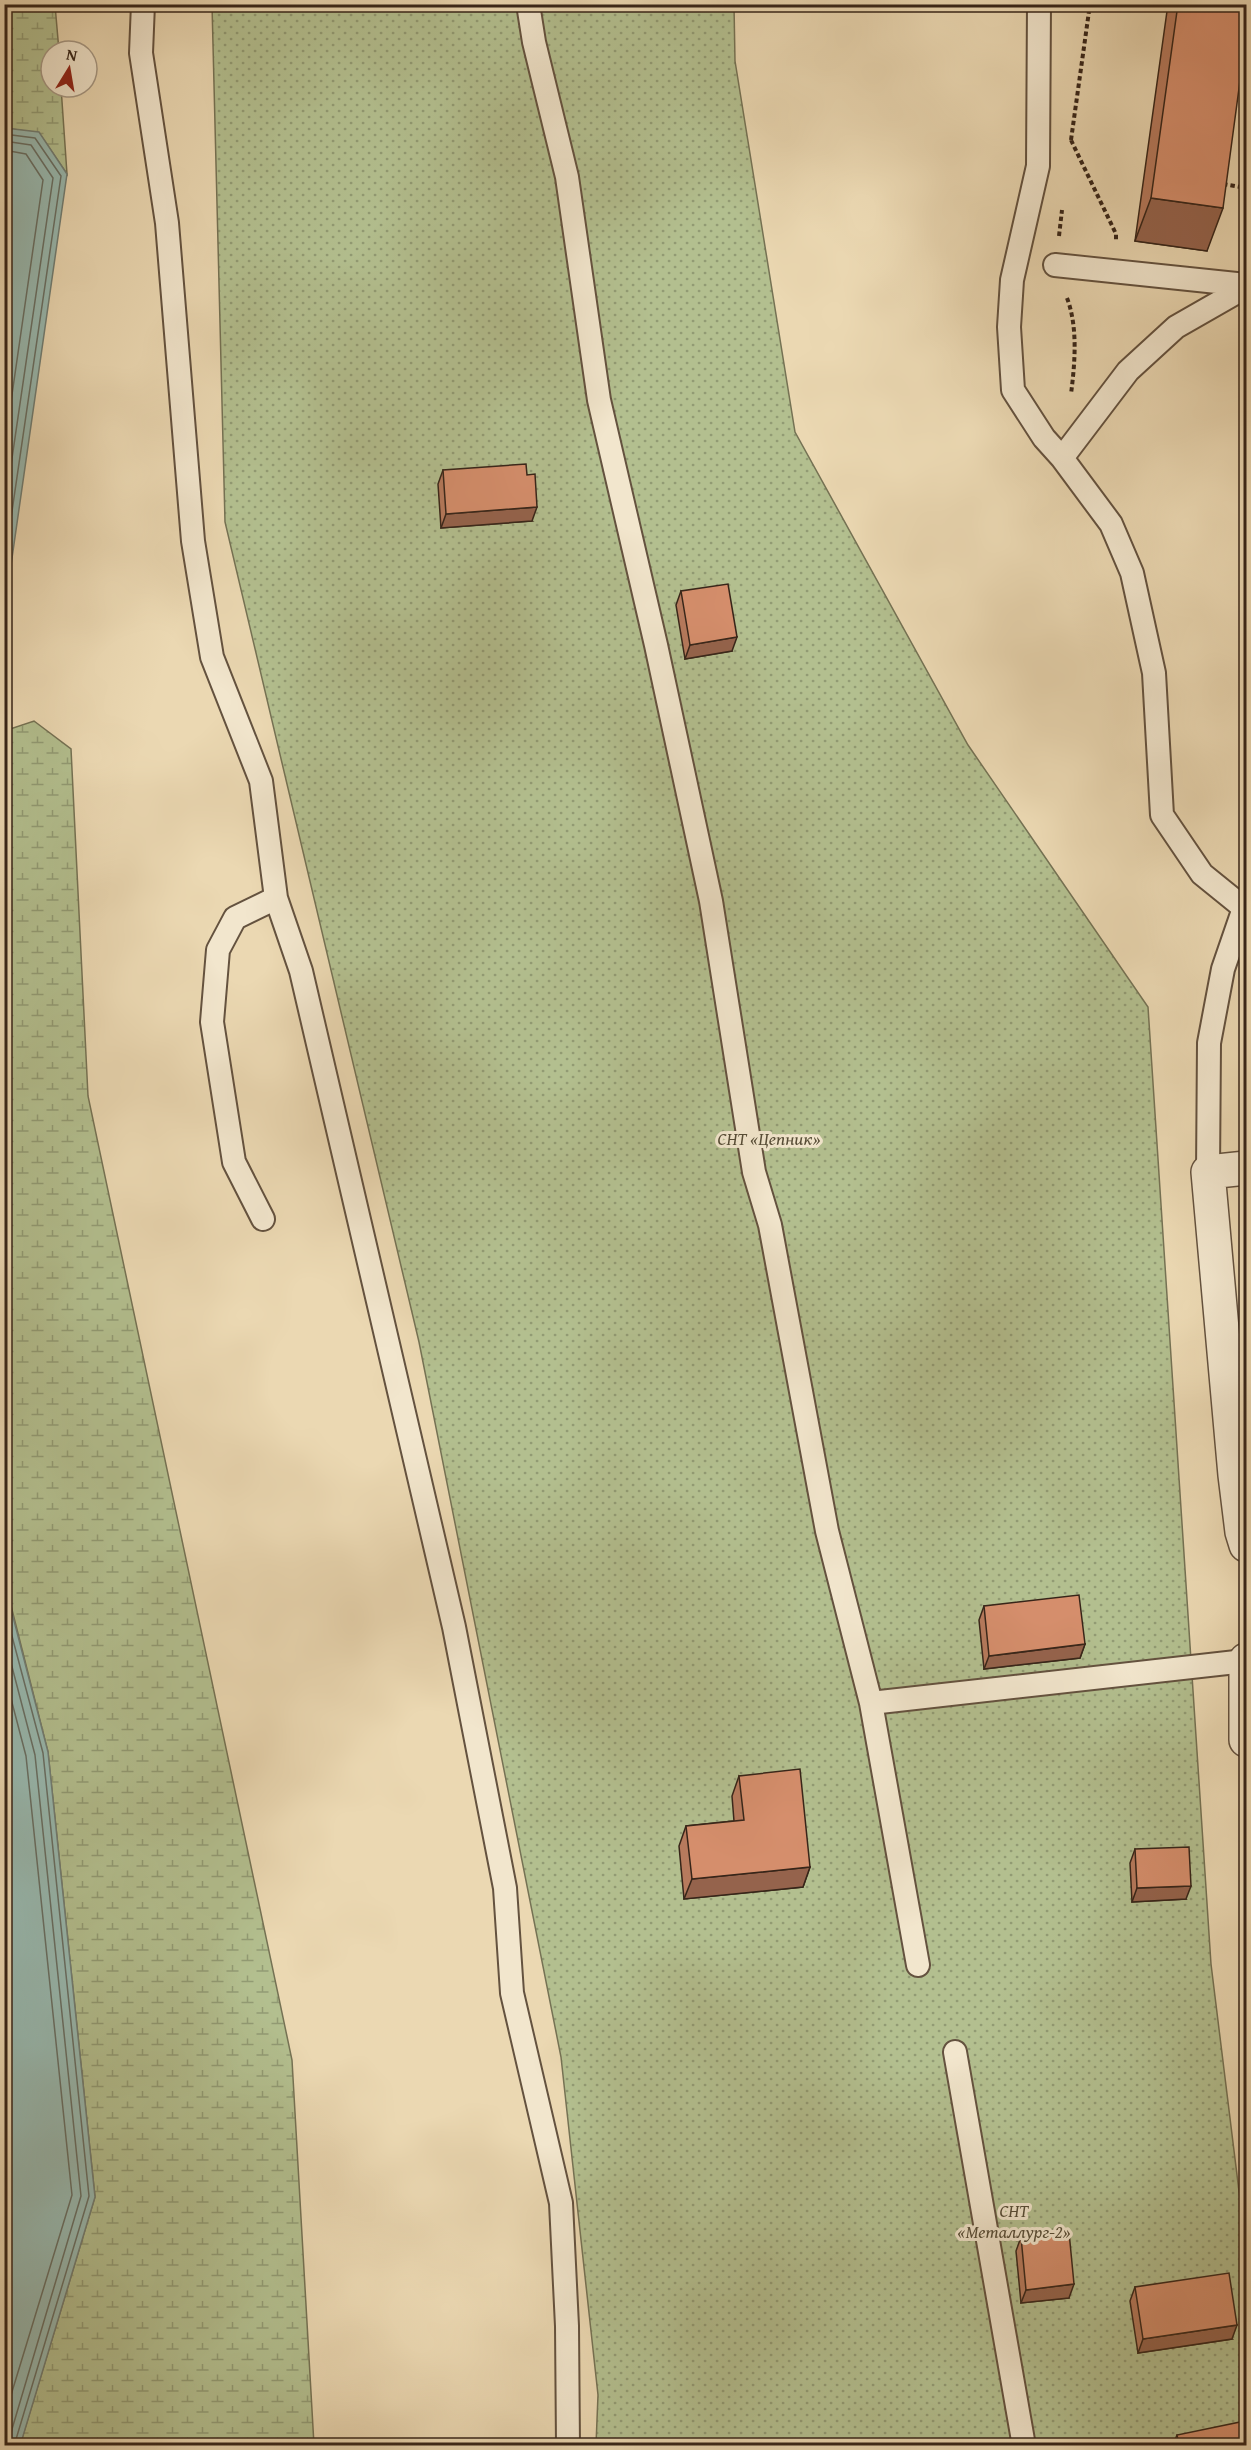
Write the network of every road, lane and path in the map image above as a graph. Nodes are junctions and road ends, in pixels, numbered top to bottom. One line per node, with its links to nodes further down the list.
1 (143, 4): 15 (lane)
2 (528, 4): 22 (lane)
3 (1039, 4): 14 (lane)
4 (1090, 4): 5 (path)
5 (1071, 140): 6 (path); 11 (path)
6 (1070, 152)
7 (1216, 183): 8 (path)
8 (1246, 188)
9 (1062, 209): 10 (path)
10 (1054, 266): 11 (lane); 13 (path)
11 (1118, 272): 12 (lane)
12 (1246, 286): 14 (lane)
13 (1070, 404)
14 (1062, 458): 16 (lane)
15 (276, 898): 19 (lane); 26 (lane)
16 (1245, 908): 18 (lane)
17 (1246, 1168): 18 (street)
18 (1208, 1172): 20 (street)
19 (263, 1219)
20 (1246, 1545)
21 (1246, 1660): 22 (lane); 23 (street)
22 (871, 1703): 24 (lane)
23 (1246, 1740)
24 (918, 1965)
25 (955, 2052): 27 (lane)
26 (568, 2445)
27 (1024, 2445)

